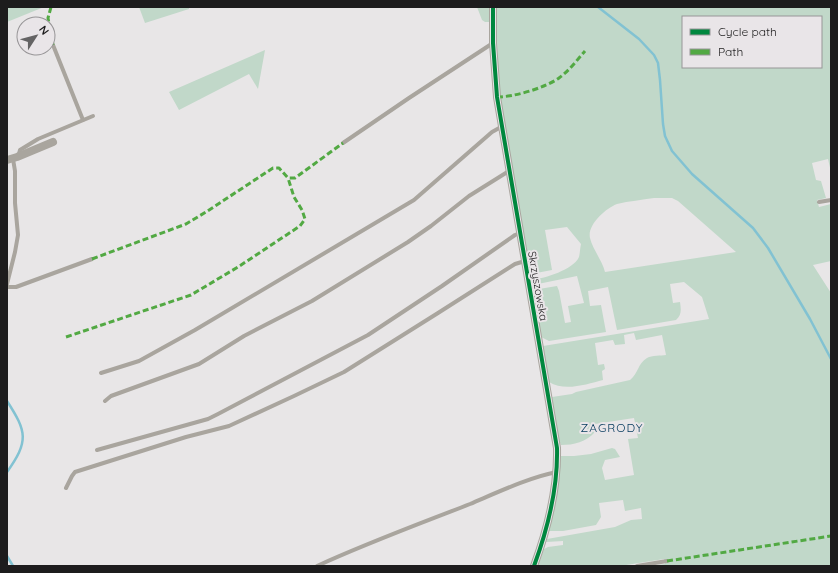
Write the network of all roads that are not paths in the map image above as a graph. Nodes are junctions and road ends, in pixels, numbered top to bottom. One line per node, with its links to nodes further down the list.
1 (493, 7): 2 (street, Skrzyszowska)
2 (493, 43): 6 (street, Skrzyszowska); 8 (lane)
3 (56, 52): 5 (lane)
4 (93, 116): 5 (lane)
5 (83, 120): 9 (lane)
6 (501, 127): 10 (street, Skrzyszowska); 18 (lane)
7 (53, 142): 9 (street)
8 (343, 143)
9 (12, 158): 16 (lane)
10 (509, 171): 13 (street, Skrzyszowska); 19 (lane)
11 (831, 200): 12 (lane)
12 (819, 202)
13 (520, 233): 15 (street, Skrzyszowska); 20 (lane)
14 (92, 259): 17 (lane)
15 (525, 261): 21 (street, Skrzyszowska); 22 (lane)
16 (7, 284)
17 (7, 287)
18 (101, 373)
19 (105, 401)
20 (97, 450)
21 (557, 472): 24 (lane); 25 (street, Skrzyszowska)
22 (66, 488)
23 (666, 561): 26 (lane)
24 (317, 566)
25 (534, 566)
26 (637, 566)

